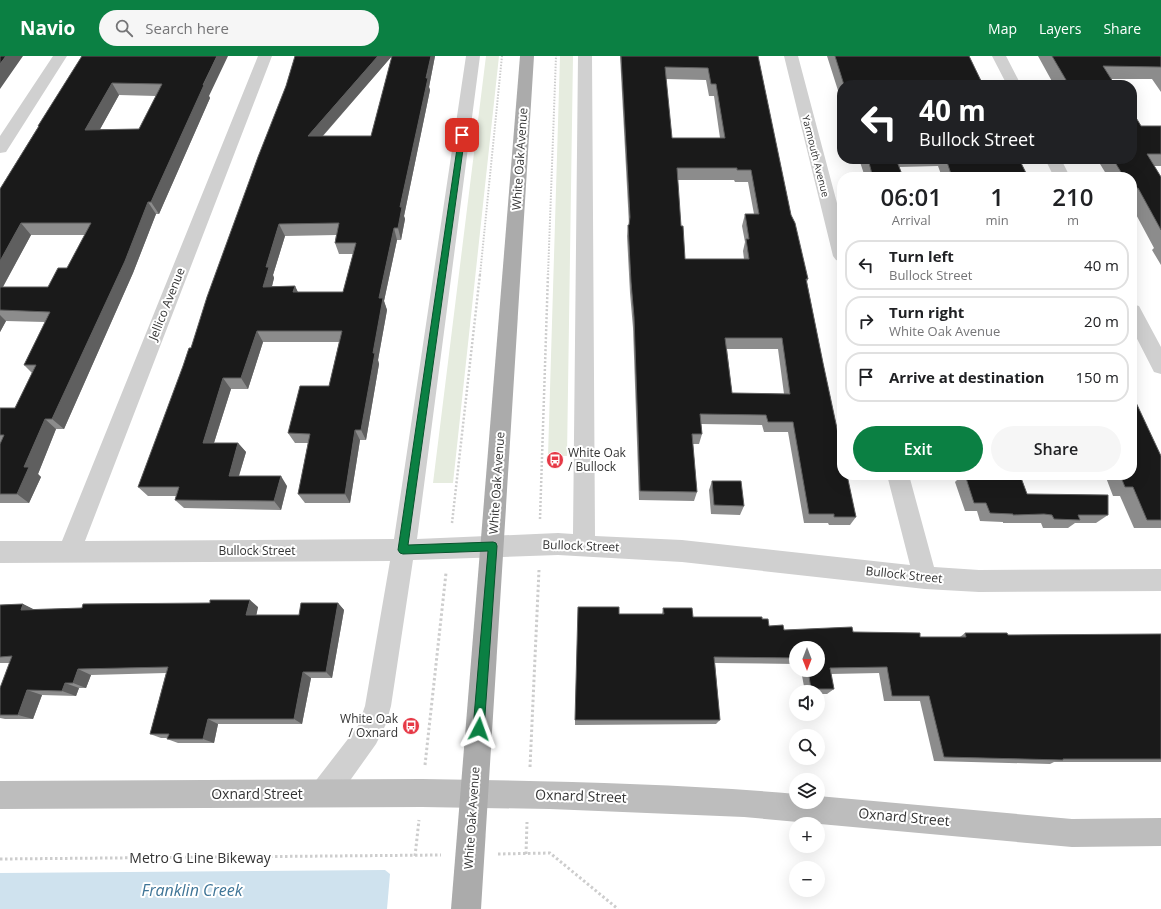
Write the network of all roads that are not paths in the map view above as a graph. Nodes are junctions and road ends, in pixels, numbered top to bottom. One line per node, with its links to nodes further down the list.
1 (60, 56): 9 (street)
2 (265, 56): 18 (street, Jellico Avenue)
3 (473, 56): 16 (street)
4 (527, 56): 15 (main road, White Oak Avenue)
5 (585, 56): 14 (street)
6 (791, 56): 10 (street, Yarmouth Avenue)
7 (999, 56): 8 (street)
8 (1011, 80)
9 (0, 148)
10 (837, 236)
11 (1137, 320): 12 (street)
12 (1161, 366)
13 (899, 480): 19 (street)
14 (584, 545): 15 (street, Bullock Street); 19 (street, Bullock Street)
15 (493, 546): 16 (street, Bullock Street); 22 (main road, White Oak Avenue)
16 (403, 550): 18 (street, Bullock Street); 21 (street)
17 (0, 552): 18 (street, Bullock Street)
18 (69, 552)
19 (925, 578): 20 (street, Bullock Street)
20 (1161, 580)
21 (324, 793): 22 (main road, Oxnard Street); 23 (main road, Oxnard Street)
22 (474, 793): 24 (main road, Oxnard Street); 25 (main road, White Oak Avenue)
23 (0, 795)
24 (1161, 832)
25 (466, 909)

